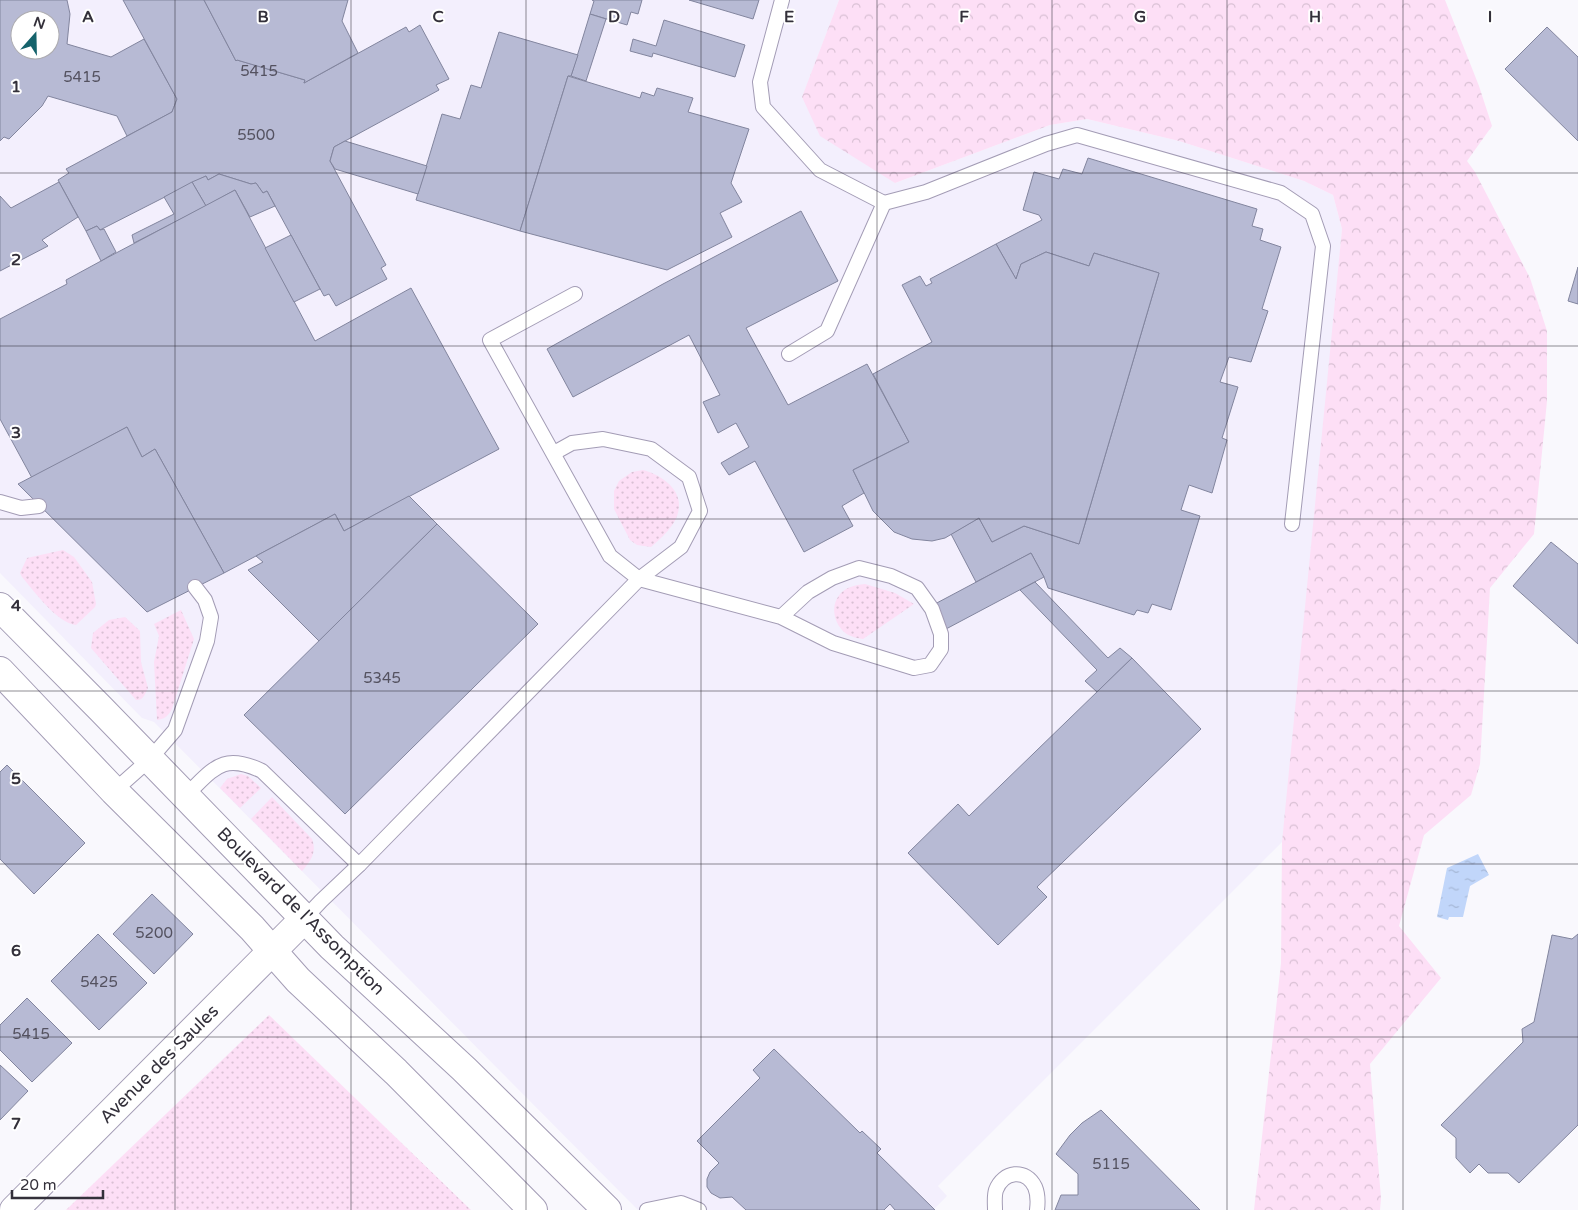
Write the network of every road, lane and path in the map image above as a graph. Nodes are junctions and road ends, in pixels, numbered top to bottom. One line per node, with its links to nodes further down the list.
1 (782, 0): 2 (lane)
2 (884, 203): 4 (lane); 8 (lane)
3 (575, 294): 5 (lane)
4 (789, 354)
5 (554, 453): 9 (lane); 9 (lane)
6 (0, 502): 7 (lane)
7 (39, 506)
8 (1292, 524)
9 (639, 579): 12 (lane); 17 (lane)
10 (195, 587): 14 (lane)
11 (0, 607): 14 (street, Boulevard de l'Assomption)
12 (781, 617): 12 (lane)
13 (0, 671): 15 (street)
14 (150, 759): 15 (lane); 16 (street, Boulevard de l'Assomption)
15 (114, 791): 19 (street)
16 (186, 795): 17 (lane); 18 (street, Boulevard de l'Assomption)
17 (359, 866): 18 (lane)
18 (305, 918): 19 (street, Avenue des Saules); 22 (street, Boulevard de l'Assomption)
19 (273, 951): 20 (street, Avenue des Saules); 21 (street)
20 (14, 1210)
21 (533, 1210)
22 (607, 1210)
23 (647, 1210): 24 (lane)
24 (698, 1210)
25 (995, 1210): 26 (lane)
26 (1038, 1210)

